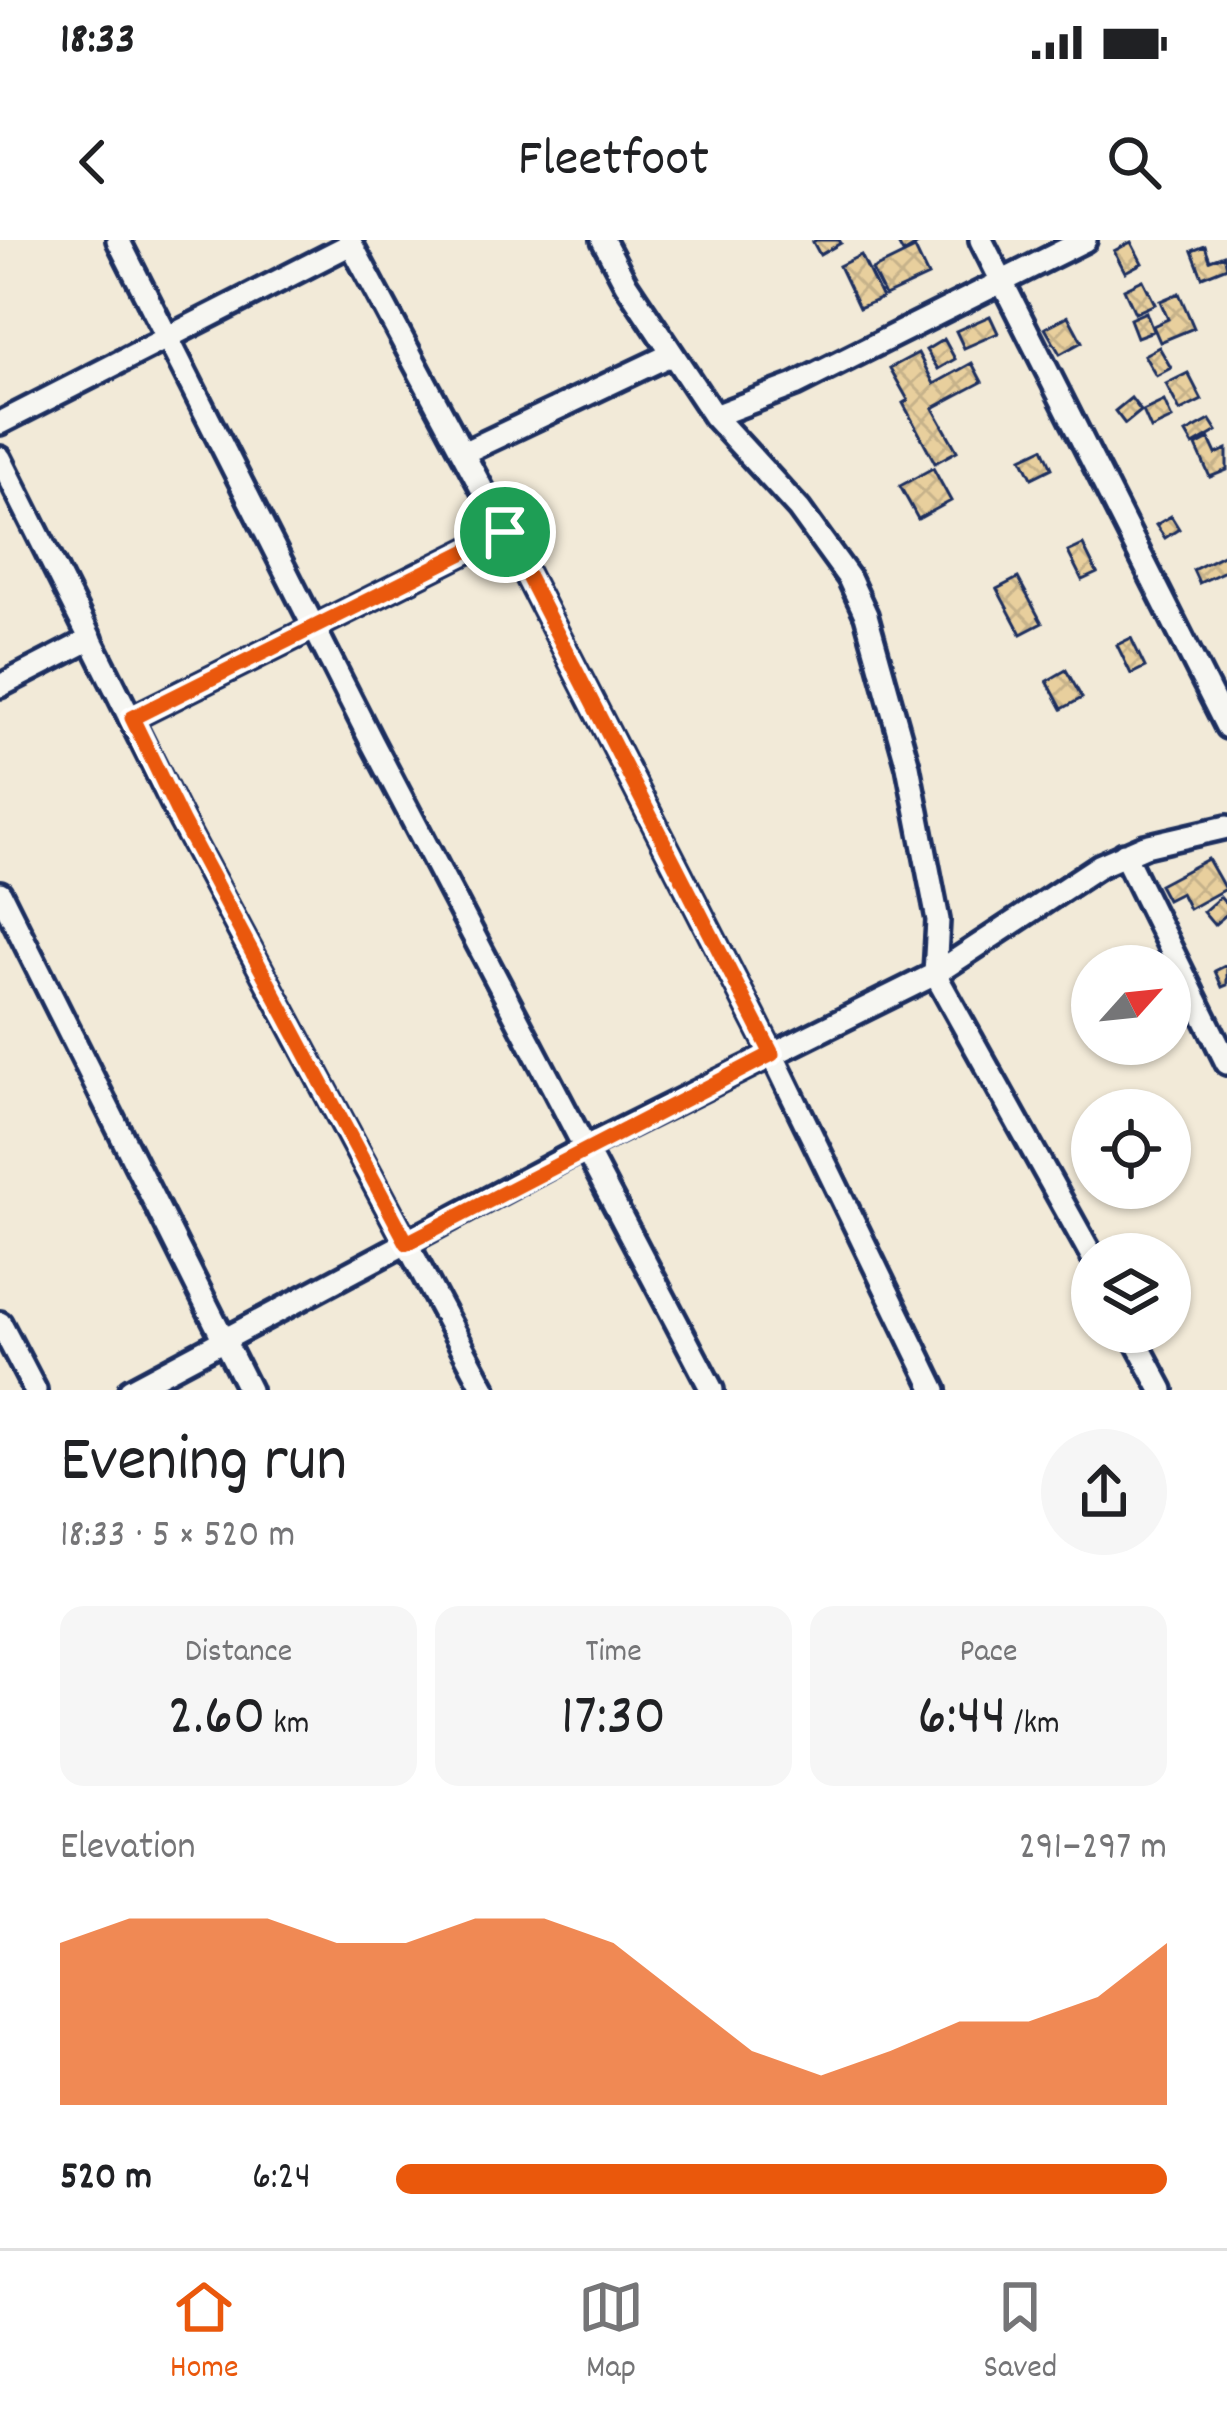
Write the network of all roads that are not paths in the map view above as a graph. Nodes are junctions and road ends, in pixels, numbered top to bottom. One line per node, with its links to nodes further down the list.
1 (118, 240): 7 (street)
2 (603, 240): 8 (street)
3 (980, 240): 6 (street)
4 (1085, 240): 6 (street)
5 (350, 242): 7 (street); 11 (street)
6 (1001, 281): 9 (street); 18 (street)
7 (165, 338): 10 (street); 14 (street)
8 (672, 354): 9 (street); 11 (street)
9 (714, 416): 22 (street)
10 (0, 423)
11 (463, 453): 13 (street)
12 (0, 458): 15 (street)
13 (505, 532): 14 (street); 23 (street)
14 (316, 628): 17 (street); 25 (street)
15 (91, 639): 16 (street); 17 (street)
16 (0, 686)
17 (132, 718): 27 (street)
18 (1227, 727)
19 (1227, 827): 20 (street)
20 (1124, 854): 22 (street); 24 (street)
21 (0, 893): 29 (street)
22 (935, 974): 23 (street); 26 (street)
23 (772, 1054): 25 (street); 36 (street)
24 (1227, 1063)
25 (586, 1148): 27 (street); 35 (street)
26 (1079, 1233)
27 (407, 1243): 29 (street); 34 (street)
28 (0, 1323): 31 (street)
29 (223, 1341): 32 (street); 33 (street)
30 (1143, 1353): 37 (street)
31 (35, 1390)
32 (130, 1390)
33 (249, 1390)
34 (485, 1390)
35 (712, 1390)
36 (935, 1390)
37 (1162, 1390)

